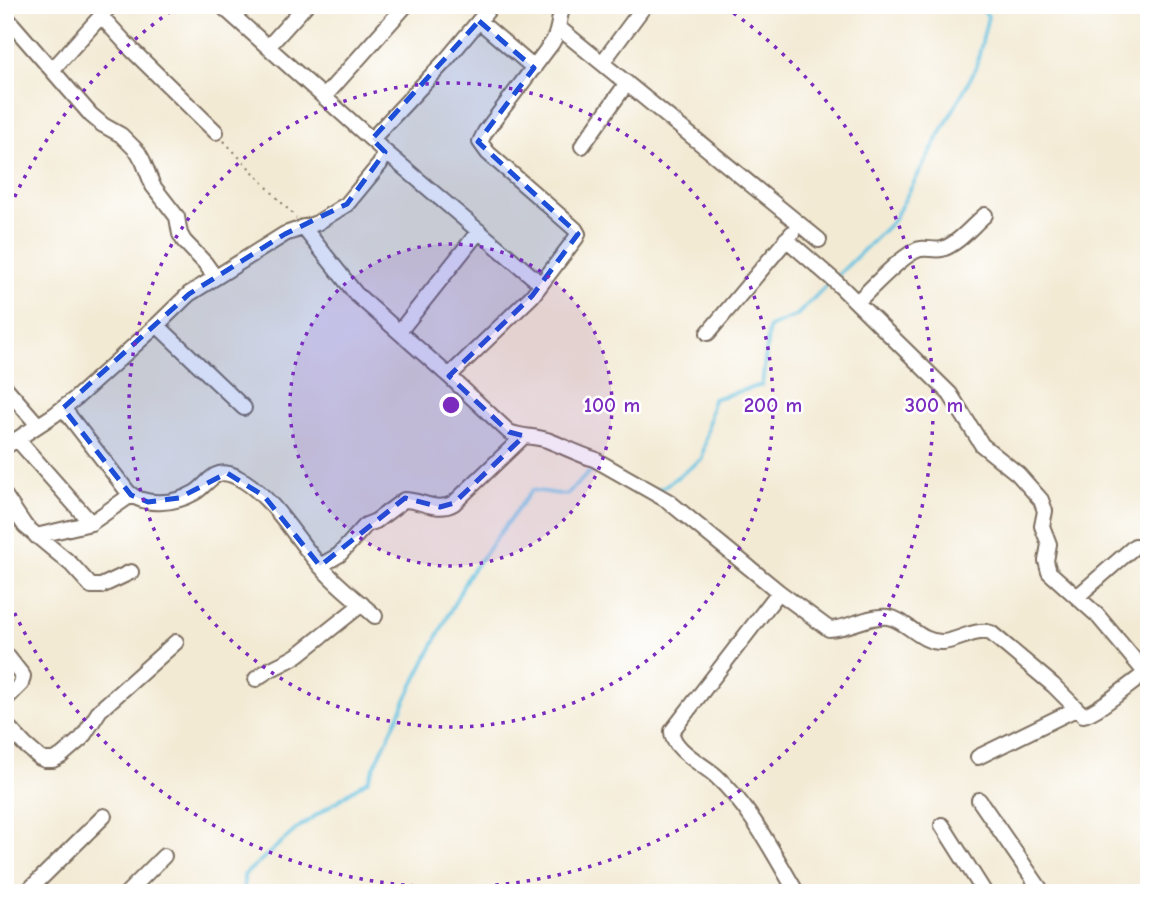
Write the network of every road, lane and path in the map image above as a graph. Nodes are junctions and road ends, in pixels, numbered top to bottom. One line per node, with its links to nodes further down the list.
1 (221, 5): 10 (street)
2 (306, 5): 10 (street)
3 (405, 5): 15 (street)
4 (564, 5): 9 (street)
5 (646, 5): 11 (street)
6 (107, 8): 13 (street); 16 (street)
7 (487, 10): 12 (street); 17 (street)
8 (5, 16): 13 (street)
9 (559, 28): 11 (street); 12 (street)
10 (268, 47): 15 (street)
11 (602, 63): 14 (street)
12 (534, 68): 26 (street)
13 (52, 70): 25 (street)
14 (627, 83): 18 (street); 20 (street)
15 (324, 97): 17 (street)
16 (216, 132): 21 (path)
17 (377, 144): 21 (street); 22 (street)
18 (582, 146)
19 (985, 215): 27 (street)
20 (799, 223): 23 (street); 24 (street)
21 (303, 227): 25 (street); 29 (street)
22 (478, 231): 26 (street); 29 (street)
23 (786, 239): 27 (street); 30 (street)
24 (819, 240)
25 (215, 277): 28 (street)
26 (541, 284): 31 (street)
27 (857, 302): 46 (street)
28 (157, 325): 33 (street); 34 (street)
29 (399, 331): 31 (street)
30 (708, 333)
31 (449, 376): 36 (street)
32 (5, 387): 35 (street)
33 (63, 408): 35 (street); 38 (street)
34 (244, 408)
35 (38, 425): 37 (street)
36 (524, 436): 43 (street); 45 (street)
37 (11, 443): 40 (street)
38 (131, 495): 40 (street); 43 (street)
39 (5, 496): 41 (street)
40 (91, 523): 41 (street)
41 (36, 536): 44 (street)
42 (1135, 546): 46 (street)
43 (320, 566): 47 (street)
44 (131, 572)
45 (779, 592): 54 (street); 63 (street)
46 (1078, 596): 51 (street)
47 (362, 604): 48 (street); 52 (street)
48 (375, 616)
49 (176, 642): 55 (street)
50 (5, 653): 53 (street)
51 (1147, 675): 54 (street)
52 (256, 679)
53 (5, 700)
54 (1076, 709): 56 (street)
55 (6, 726)
56 (978, 757)
57 (979, 800): 65 (street)
58 (104, 816): 61 (street)
59 (942, 825): 64 (street)
60 (164, 856): 62 (street)
61 (26, 893)
62 (127, 893)
63 (797, 893)
64 (985, 893)
65 (1043, 893)

